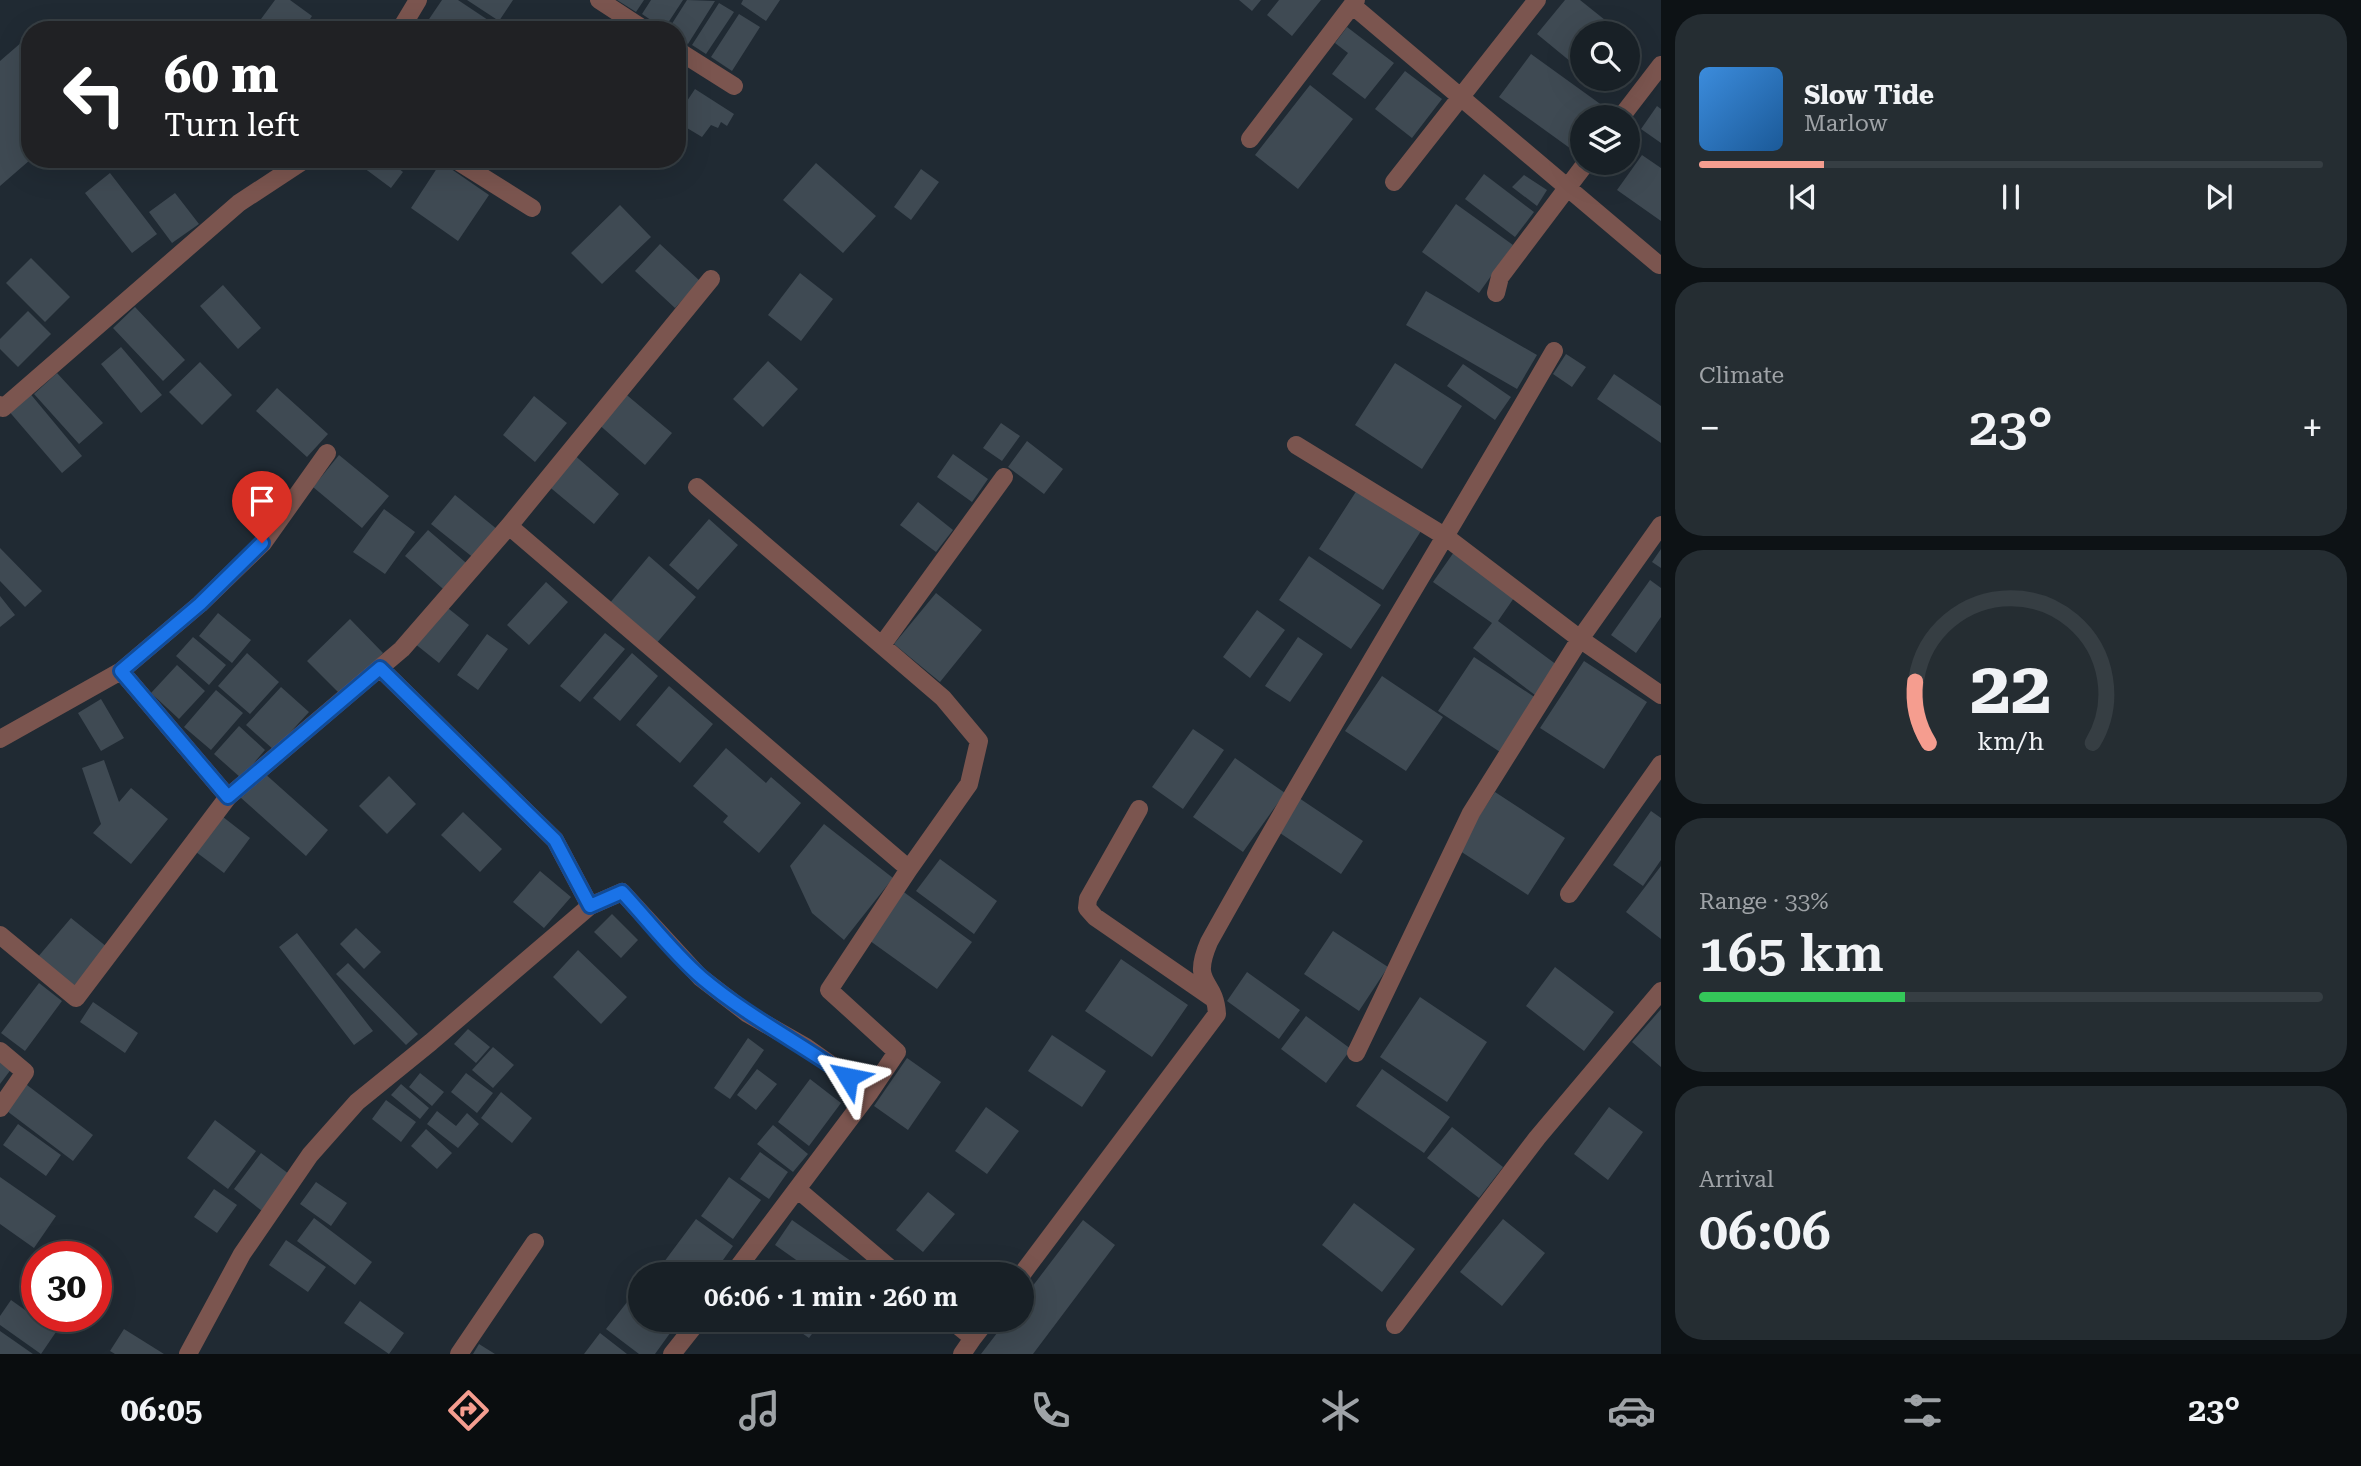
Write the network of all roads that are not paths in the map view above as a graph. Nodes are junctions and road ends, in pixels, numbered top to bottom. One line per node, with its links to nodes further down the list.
1 (418, 0): 5 (street)
2 (598, 0): 6 (street)
3 (1536, 0): 10 (street)
4 (1355, 3): 10 (street); 12 (street)
5 (405, 21)
6 (631, 21)
7 (686, 56): 9 (street)
8 (1661, 65): 11 (street)
9 (734, 86)
10 (1461, 97): 16 (street); 17 (street)
11 (1630, 105)
12 (1250, 139)
13 (292, 168): 23 (street)
14 (468, 168): 18 (street)
15 (1577, 175): 17 (street)
16 (1394, 182)
17 (1567, 188): 19 (street); 21 (street)
18 (532, 208)
19 (1659, 265)
20 (711, 279): 29 (street)
21 (1496, 293)
22 (1554, 351): 30 (street)
23 (1, 408)
24 (1296, 444): 30 (street)
25 (327, 453): 34 (street)
26 (1004, 477): 32 (street)
27 (697, 487): 32 (street)
28 (1661, 525): 31 (street)
29 (509, 526): 33 (street); 40 (street)
30 (1446, 537): 31 (street); 45 (street)
31 (1580, 639): 35 (street); 47 (street)
32 (882, 646): 40 (street)
33 (380, 668): 38 (street); 42 (street)
34 (121, 671): 36 (street); 38 (street)
35 (1661, 695)
36 (0, 739)
37 (1661, 764): 41 (street)
38 (228, 797): 43 (street)
39 (1139, 809): 45 (street)
40 (909, 869): 48 (street)
41 (1569, 894)
42 (590, 906): 48 (street); 60 (street)
43 (0, 935)
44 (1661, 991): 55 (street)
45 (1216, 1001): 54 (street)
46 (0, 1051): 49 (street)
47 (1356, 1053)
48 (870, 1092): 50 (street)
49 (0, 1108)
50 (797, 1189): 52 (street); 53 (street)
51 (535, 1242): 61 (street)
52 (742, 1262)
53 (883, 1262)
54 (1031, 1262)
55 (1395, 1325)
56 (689, 1332): 62 (street)
57 (966, 1332): 59 (street)
58 (978, 1332): 59 (street)
59 (973, 1338): 63 (street)
60 (188, 1354)
61 (459, 1354)
62 (672, 1354)
63 (962, 1354)

